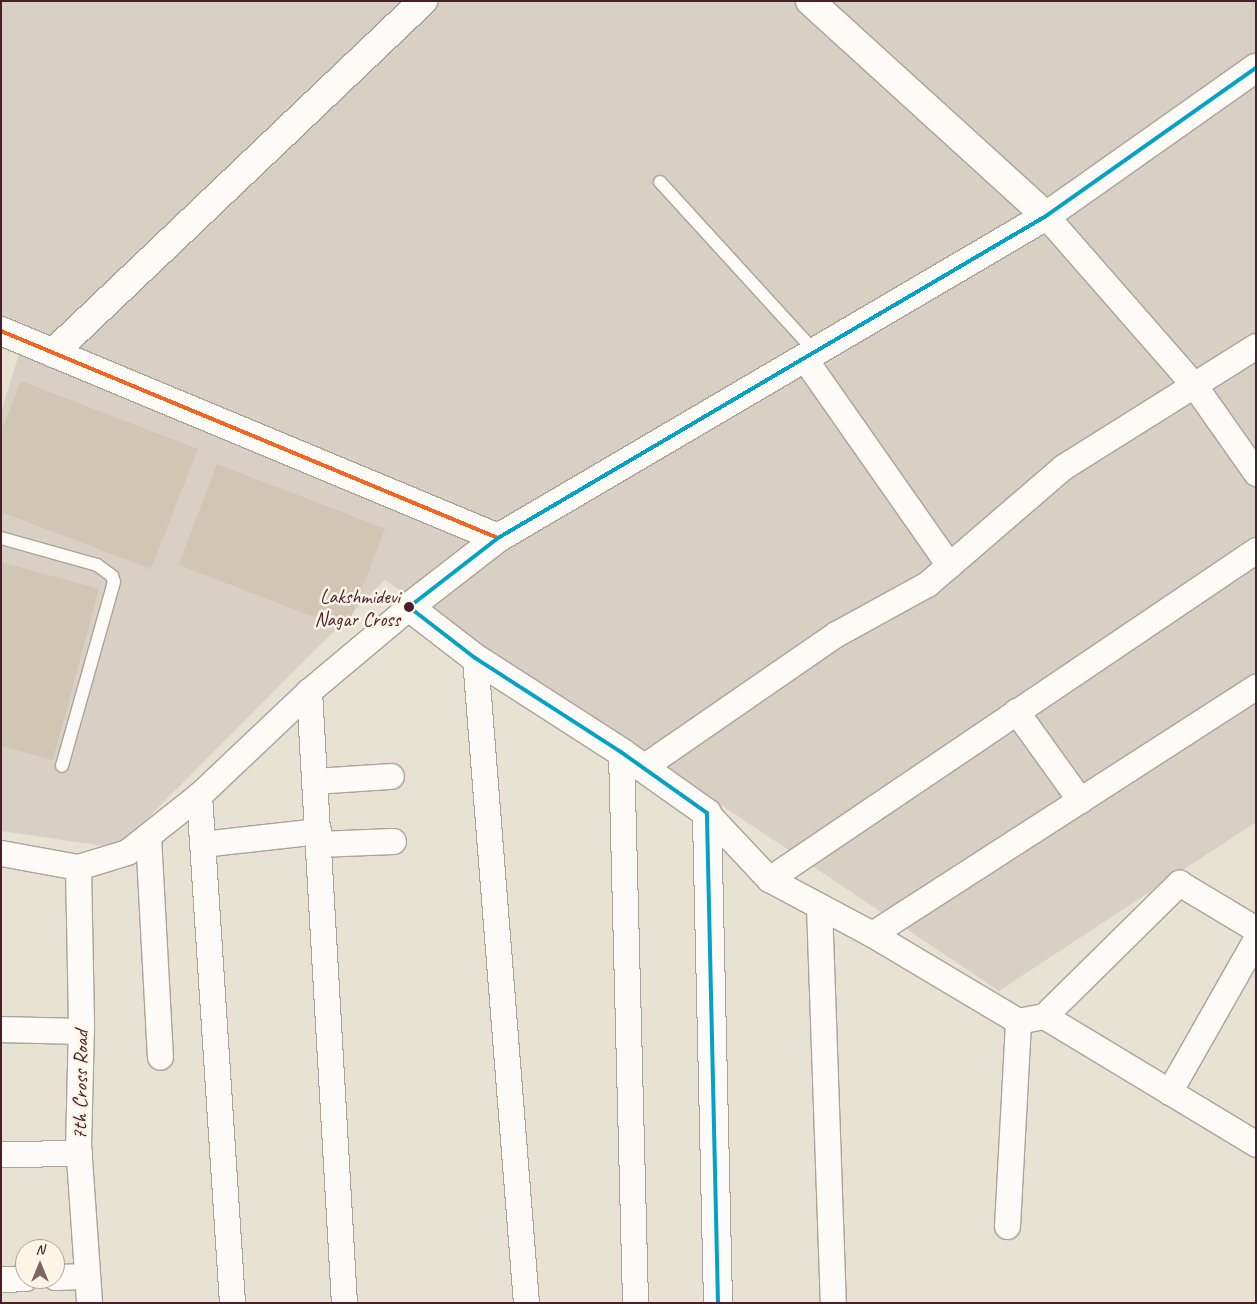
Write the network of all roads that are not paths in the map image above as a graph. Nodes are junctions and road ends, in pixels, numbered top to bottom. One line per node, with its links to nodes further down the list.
1 (423, 1): 8 (street)
2 (810, 1): 5 (street)
3 (1256, 68): 5 (street)
4 (660, 182): 9 (lane)
5 (1046, 216): 9 (street); 10 (street)
6 (1, 331): 8 (street)
7 (1256, 346): 10 (street)
8 (53, 354): 13 (street)
9 (809, 355): 13 (street); 15 (street)
10 (1194, 385): 11 (street); 15 (street)
11 (1256, 473)
12 (1, 538): 22 (lane)
13 (498, 538): 16 (street)
14 (1256, 550): 20 (street)
15 (949, 564): 21 (street)
16 (409, 606): 17 (street); 19 (street)
17 (476, 658): 21 (street); 56 (street)
18 (1256, 687): 26 (street)
19 (309, 691): 24 (street); 25 (street)
20 (1016, 711): 26 (street); 34 (street)
21 (632, 759): 27 (street); 57 (street)
22 (62, 766)
23 (391, 776): 24 (street)
24 (314, 781): 29 (street)
25 (199, 795): 28 (street); 31 (street)
26 (1080, 800): 37 (street)
27 (707, 813): 34 (street); 58 (street)
28 (148, 836): 33 (street); 43 (street)
29 (318, 838): 30 (street); 31 (street); 55 (street)
30 (393, 841)
31 (202, 844): 54 (street)
32 (1, 853): 33 (street)
33 (78, 867): 42 (street, 7th Cross Road)
34 (769, 879): 35 (street)
35 (819, 906): 37 (street); 59 (street)
36 (1256, 928): 39 (street)
37 (872, 934): 40 (street)
38 (1256, 939): 44 (street)
39 (1044, 1016): 40 (street); 44 (street)
40 (1018, 1021): 48 (street)
41 (1, 1029): 42 (street)
42 (81, 1031): 46 (street, 7th Cross Road)
43 (160, 1057)
44 (1169, 1092): 45 (street)
45 (1256, 1144)
46 (79, 1153): 47 (street); 49 (street, 7th Cross Road)
47 (1, 1154)
48 (1007, 1226)
49 (87, 1276): 50 (street); 53 (street, 7th Cross Road)
50 (65, 1277)
51 (15, 1278): 52 (street)
52 (1, 1279)
53 (89, 1303)
54 (232, 1303)
55 (344, 1303)
56 (526, 1303)
57 (635, 1303)
58 (718, 1303)
59 (833, 1303)

